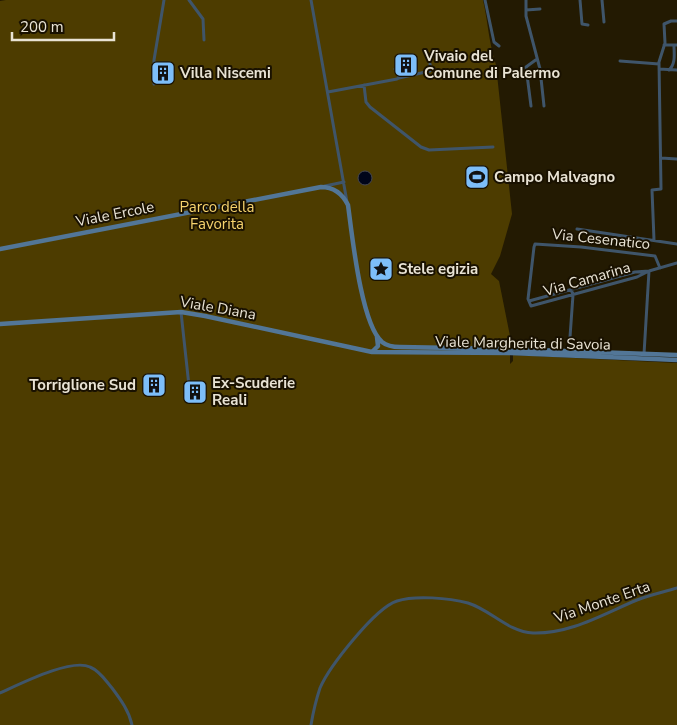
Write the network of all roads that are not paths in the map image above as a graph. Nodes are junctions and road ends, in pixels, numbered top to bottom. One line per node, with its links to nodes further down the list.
1 (164, 0): 26 (street)
2 (189, 0): 13 (street)
3 (310, 0): 28 (street)
4 (485, 0): 16 (street)
5 (526, 0): 9 (street)
6 (580, 0): 12 (street)
7 (602, 0): 11 (street)
8 (540, 9): 9 (street)
9 (526, 10): 17 (street)
10 (677, 21): 14 (street)
11 (604, 22)
12 (588, 25)
13 (204, 40)
14 (664, 45): 15 (street); 19 (street)
15 (676, 45): 23 (street)
16 (499, 46)
17 (537, 59): 29 (street); 30 (street)
18 (620, 61): 19 (street)
19 (659, 63): 22 (street)
20 (430, 64): 25 (street)
21 (395, 69): 25 (street)
22 (659, 69): 23 (street); 32 (street)
23 (669, 70): 24 (street)
24 (677, 70)
25 (399, 78): 27 (street)
26 (154, 84)
27 (364, 85): 28 (street); 31 (street)
28 (328, 92): 34 (street)
29 (531, 106)
30 (544, 106)
31 (493, 147)
32 (661, 158): 33 (street); 38 (street)
33 (677, 158)
34 (344, 182): 35 (street); 36 (street)
35 (321, 187): 36 (street); 40 (street, Viale Ercole)
36 (348, 205): 50 (street)
37 (577, 230): 38 (street)
38 (654, 240): 39 (street)
39 (677, 244)
40 (0, 250)
41 (677, 263): 42 (street, Via Camarina)
42 (660, 268): 43 (street, Via Camarina); 46 (street, Via Cesenatico)
43 (649, 271): 44 (street, Via Camarina); 45 (street, Via Camarina); 53 (street)
44 (571, 290): 45 (street); 46 (street, Via Camarina)
45 (573, 295): 47 (street, Via Camarina); 51 (street)
46 (529, 301): 47 (street, Via Cesenatico)
47 (531, 306)
48 (181, 312): 49 (street, Viale Diana); 52 (street, Viale Diana); 56 (street)
49 (0, 324)
50 (377, 335): 51 (street, Viale Margherita di Savoia); 52 (street)
51 (569, 351): 53 (street, Viale Margherita di Savoia)
52 (369, 352): 55 (street, Viale Margherita di Savoia)
53 (644, 354): 54 (street, Viale Margherita di Savoia)
54 (677, 355)
55 (677, 360)
56 (189, 386)
57 (677, 588): 60 (street, Via Monte Erta)
58 (0, 693): 59 (street)
59 (132, 725)
60 (311, 725)

